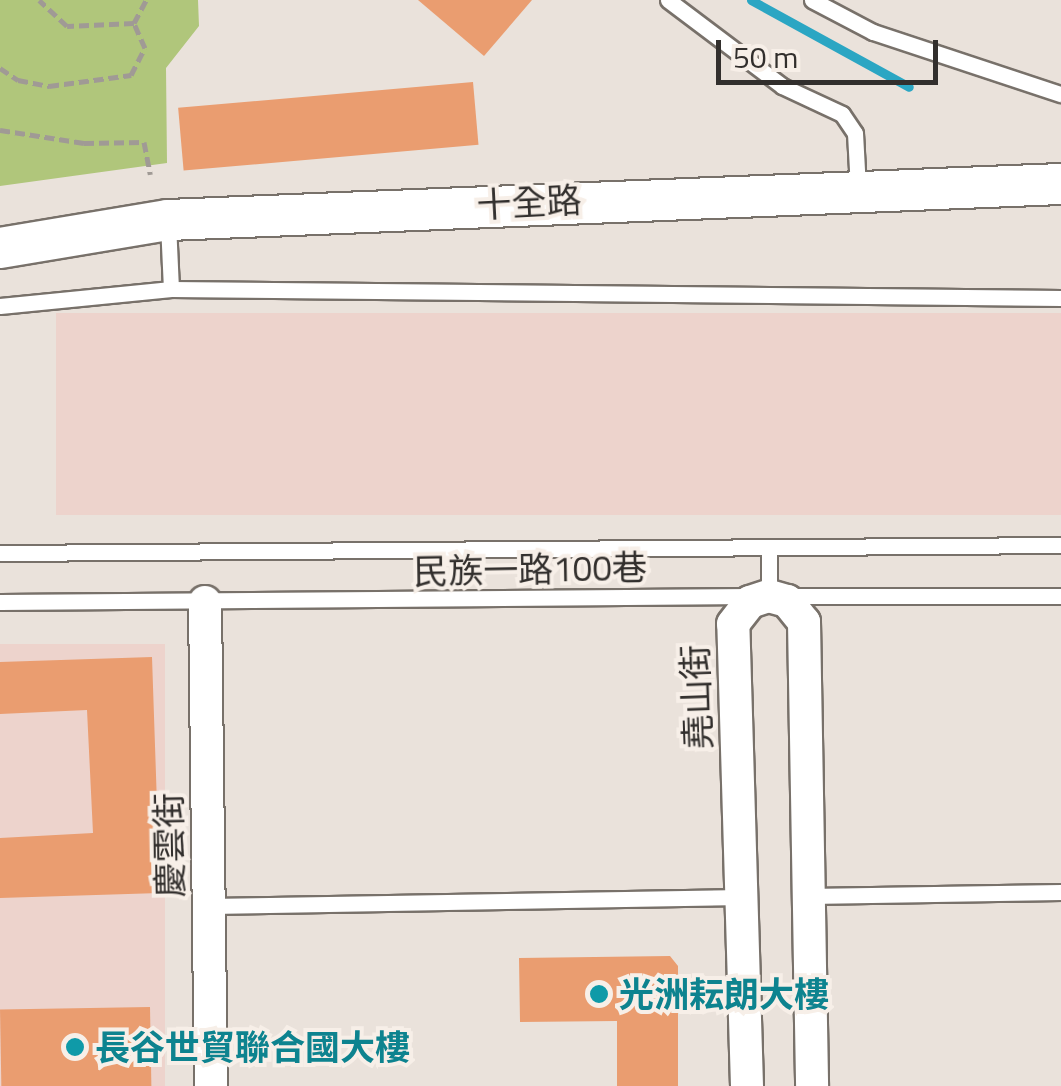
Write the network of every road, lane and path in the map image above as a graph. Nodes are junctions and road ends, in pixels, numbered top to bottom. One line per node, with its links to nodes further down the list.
1 (39, 0): 5 (path)
2 (146, 0): 5 (path)
3 (668, 0): 11 (lane)
4 (812, 0): 7 (lane)
5 (134, 24): 6 (path)
6 (0, 68)
7 (1061, 94)
8 (0, 130): 9 (path)
9 (150, 174)
10 (1061, 184): 11 (street, 十全路)
11 (858, 189): 12 (street, 十全路)
12 (168, 220): 13 (street, 十全路); 14 (lane)
13 (0, 248)
14 (171, 289): 15 (lane); 16 (lane)
15 (1061, 298)
16 (0, 306)
17 (1061, 545): 18 (lane)
18 (768, 548): 19 (lane); 20 (lane)
19 (0, 553)
20 (769, 596): 21 (lane, 民族一路100巷); 23 (lane, 民族一路100巷); 25 (street); 26 (street, 堯山街)
21 (1061, 596)
22 (0, 602): 23 (lane, 民族一路100巷)
23 (204, 602): 27 (street, 慶雲街)
24 (1061, 892): 25 (lane)
25 (808, 896): 30 (street)
26 (744, 897): 27 (lane); 29 (street, 堯山街)
27 (210, 906): 28 (street, 慶雲街)
28 (211, 1086)
29 (748, 1086)
30 (812, 1086)

